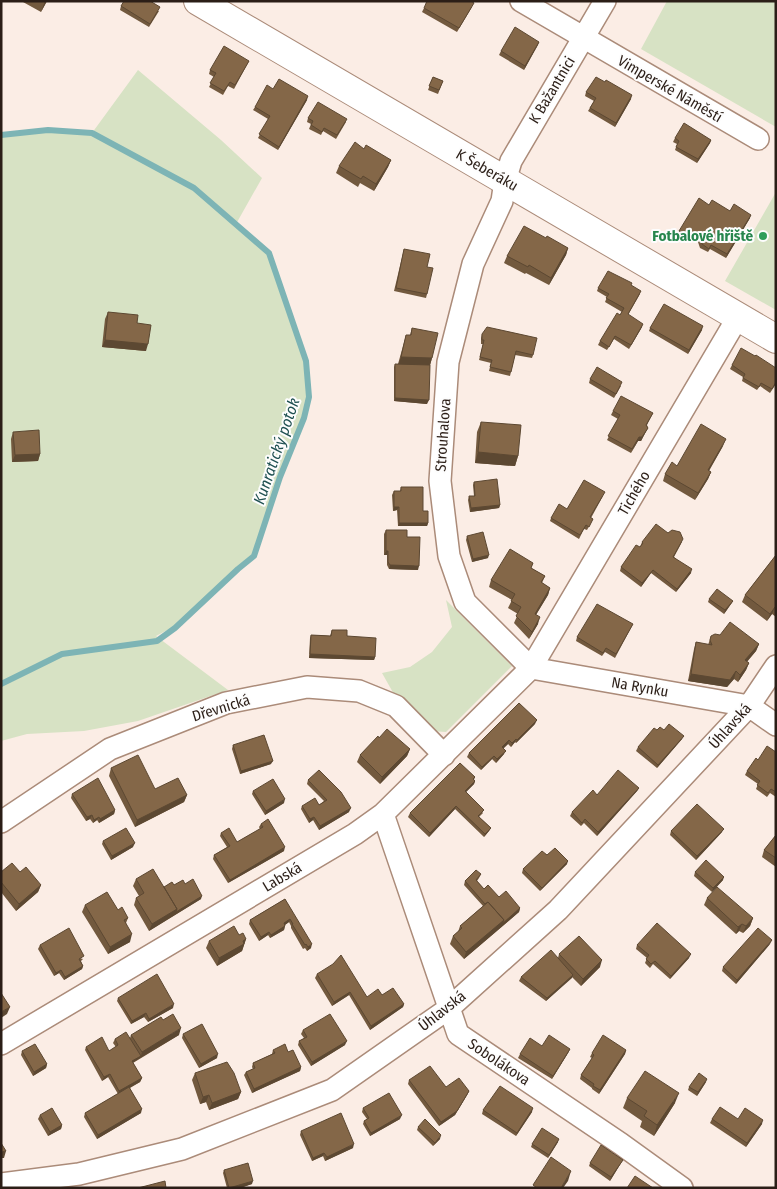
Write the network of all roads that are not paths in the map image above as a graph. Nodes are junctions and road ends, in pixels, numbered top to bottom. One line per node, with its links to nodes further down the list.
1 (198, 1): 6 (street, K Šeberáku)
2 (521, 1): 4 (street, Vimperské Náměstí)
3 (605, 1): 4 (street, K Bažantnici)
4 (583, 38): 5 (street, Vimperské Náměstí); 6 (street, K Bažantnici)
5 (758, 139)
6 (505, 181): 7 (street, K Šeberáku); 10 (street, Strouhalova)
7 (738, 317): 8 (street, K Šeberáku); 10 (street, Tichého)
8 (776, 339)
9 (776, 666): 11 (street, Úhlavská)
10 (531, 668): 11 (street, Na Rynku); 13 (street, Labská)
11 (749, 706): 12 (street); 16 (street, Úhlavská)
12 (776, 725)
13 (444, 755): 14 (street, Labská); 15 (street, Dřevnická)
14 (384, 814): 16 (street, Sobolákova); 17 (street, Labská)
15 (1, 822)
16 (448, 1009): 18 (street, Úhlavská); 19 (street, Sobolákova)
17 (1, 1044)
18 (1, 1184)
19 (682, 1188)

